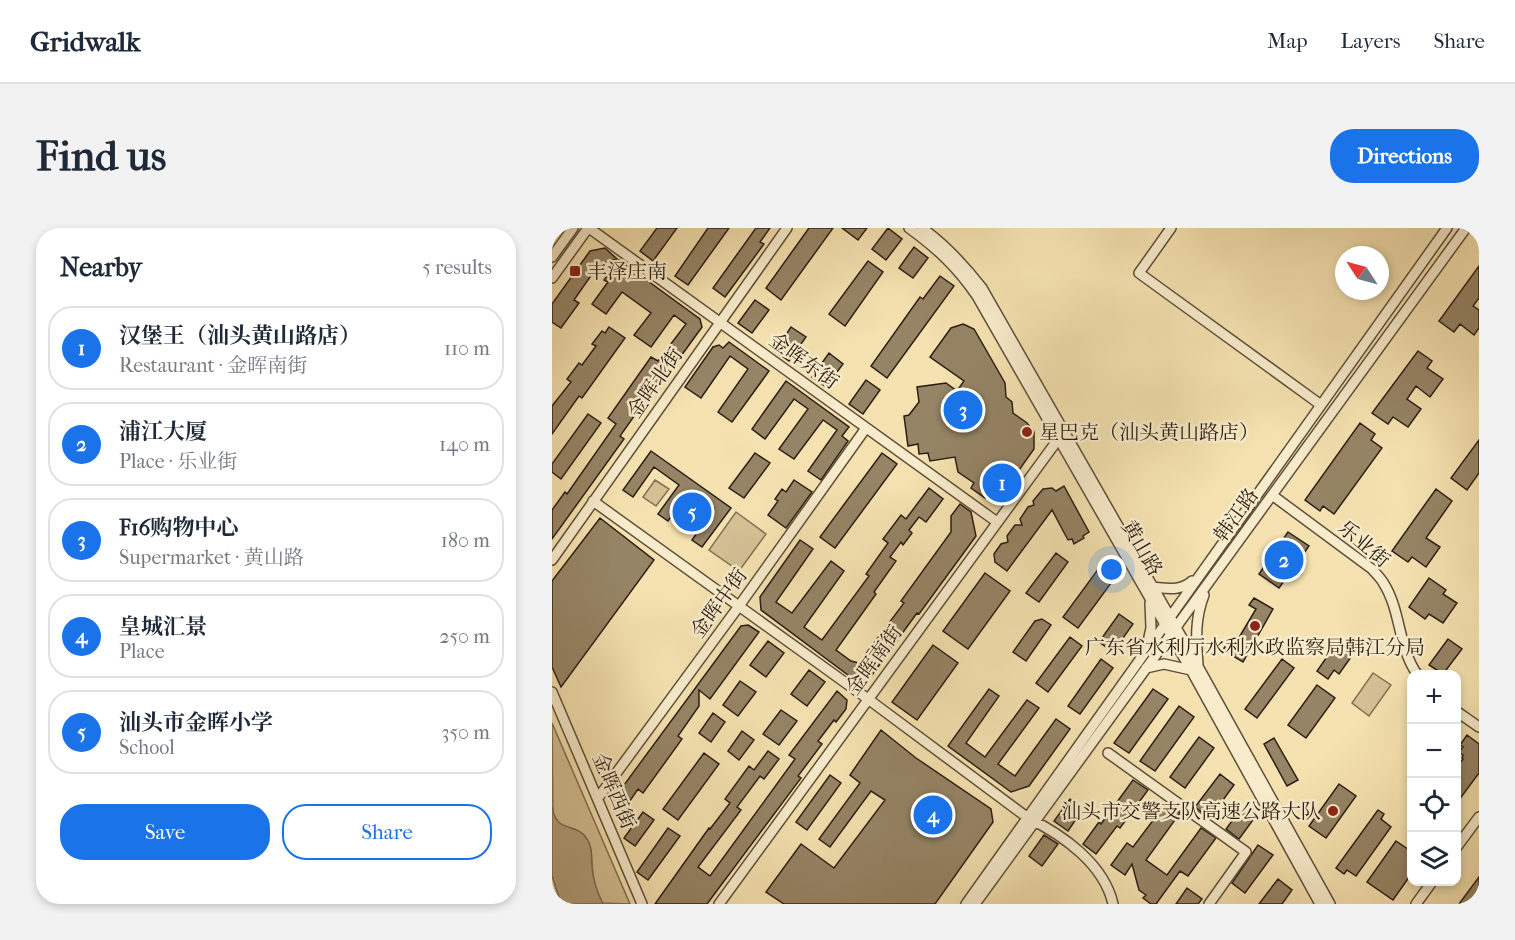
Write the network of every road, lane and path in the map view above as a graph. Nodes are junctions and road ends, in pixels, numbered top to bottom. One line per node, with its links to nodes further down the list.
1 (573, 228): 9 (street)
2 (588, 228): 10 (street); 11 (street, 金晖东街)
3 (787, 228): 11 (street, 金晖北街)
4 (909, 228): 14 (street, 黄山路)
5 (922, 228): 21 (street, 黄山路)
6 (1171, 228): 12 (street)
7 (1447, 228): 12 (street, 韩江路)
8 (1466, 228): 15 (street, 韩江路)
9 (552, 257)
10 (552, 278)
11 (720, 322): 13 (street, 金晖东街); 16 (street, 金晖北街)
12 (1322, 405): 19 (street, 韩江路)
13 (866, 428): 17 (street, 金晖东街); 22 (street, 金晖中街)
14 (1059, 438): 17 (street, 金晖南街); 21 (street, 黄山路)
15 (1272, 495): 20 (street, 韩江路); 28 (street, 乐业街)
16 (593, 501): 18 (street, 金晖北街); 22 (street)
17 (997, 522): 30 (street, 金晖南街)
18 (552, 560)
19 (1198, 575): 21 (street); 23 (street, 韩江路)
20 (1209, 584): 24 (street, 韩江路); 26 (street)
21 (1150, 590): 23 (street, 黄山路); 25 (street)
22 (739, 606): 30 (street); 34 (street, 金晖中街)
23 (1167, 620): 24 (street, 黄山路); 25 (street, 韩江路)
24 (1173, 631): 26 (street, 黄山路); 27 (street, 韩江路)
25 (1146, 650): 36 (street, 韩江路)
26 (1194, 668): 27 (street); 45 (street, 黄山路); 46 (street, 黄山路)
27 (1144, 669): 36 (street, 韩江路)
28 (1414, 670)
29 (552, 692): 34 (street, 金晖西街)
30 (868, 699): 36 (street); 40 (street, 金晖南街)
31 (1461, 714): 32 (street)
32 (1479, 727)
33 (1108, 753): 44 (street)
34 (598, 798): 39 (street, 金晖西街)
35 (1479, 817): 37 (street)
36 (1031, 820): 41 (street, 韩江路); 42 (street, 韩江路); 43 (street)
37 (1461, 841)
38 (1429, 886): 47 (street)
39 (642, 904)
40 (719, 904)
41 (966, 904)
42 (975, 904)
43 (1113, 904)
44 (1209, 904)
45 (1320, 904)
46 (1330, 904)
47 (1416, 904)

